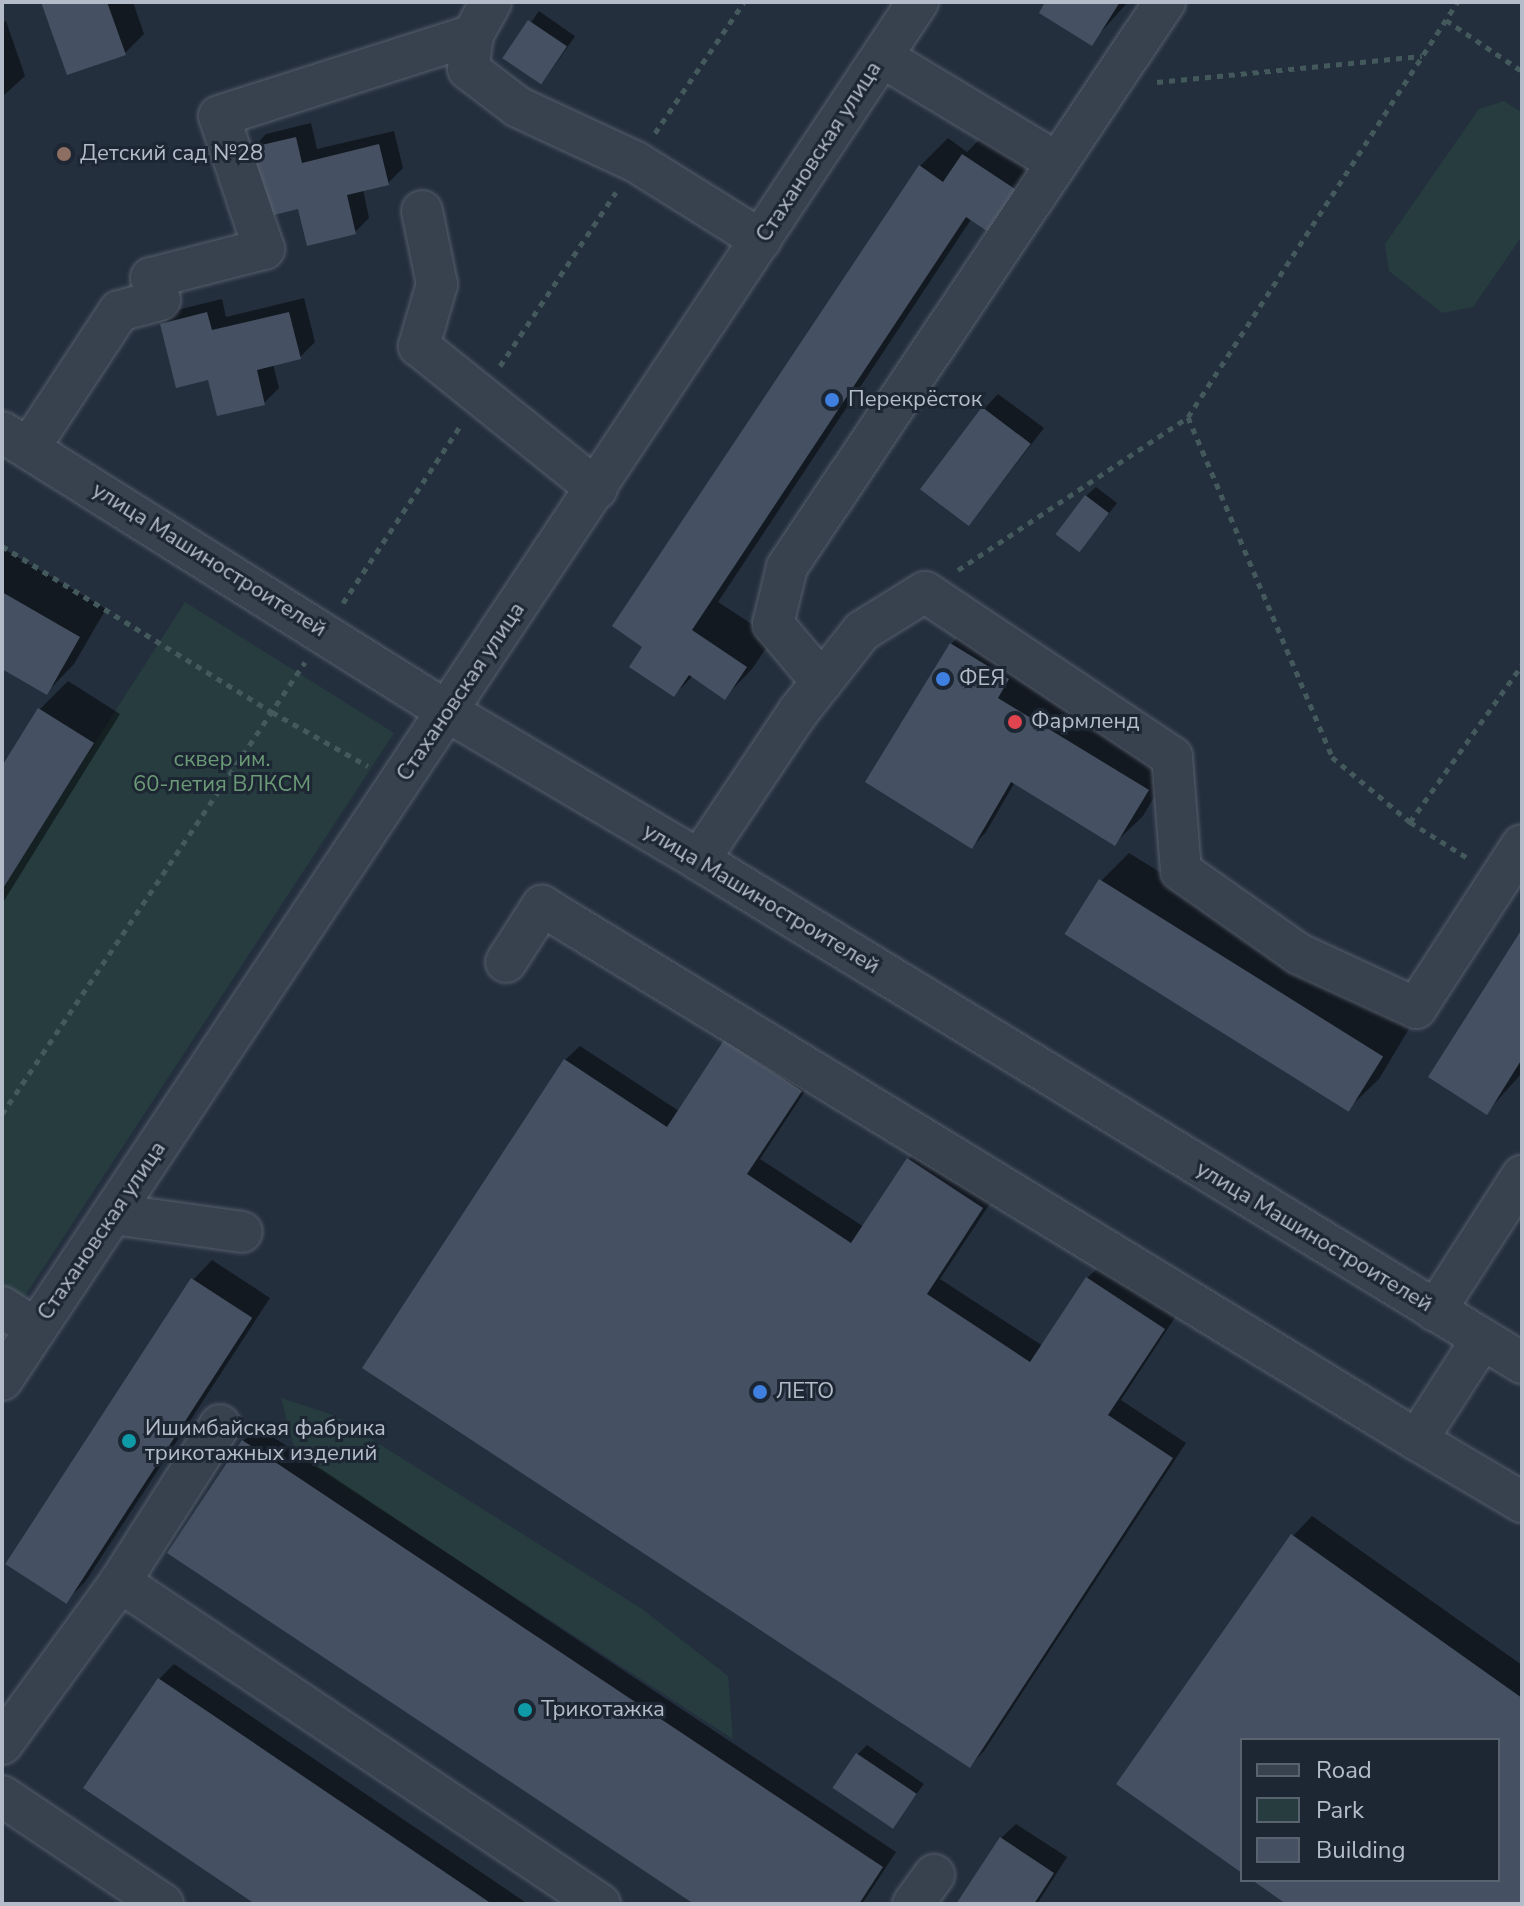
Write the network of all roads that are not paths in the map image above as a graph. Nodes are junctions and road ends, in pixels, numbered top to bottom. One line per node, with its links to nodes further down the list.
1 (918, 2): 4 (street, Стахановская улица)
2 (1165, 2): 5 (street)
3 (482, 18): 7 (street); 8 (street)
4 (882, 57): 5 (street); 7 (street, Стахановская улица)
5 (1058, 163): 10 (street)
6 (422, 211): 9 (street)
7 (761, 240): 9 (street, Стахановская улица)
8 (16, 440): 11 (street, улица Машиностроителей)
9 (597, 489): 11 (street, Стахановская улица)
10 (822, 682): 12 (street); 13 (street)
11 (448, 712): 13 (street, улица Машиностроителей); 16 (street, Стахановская улица)
12 (1522, 845)
13 (699, 860): 19 (street, улица Машиностроителей)
14 (506, 962): 25 (street)
15 (1522, 1176): 19 (street)
16 (113, 1214): 17 (street); 20 (street, Стахановская улица)
17 (242, 1232)
18 (2, 1307): 20 (street)
19 (1435, 1311): 21 (street, улица Машиностроителей)
20 (36, 1329): 23 (street, Стахановская улица)
21 (1482, 1339): 22 (street, улица Машиностроителей); 25 (street)
22 (1522, 1363)
23 (2, 1380)
24 (220, 1425): 27 (street)
25 (1417, 1440): 26 (street)
26 (1522, 1502)
27 (120, 1582): 28 (street); 31 (street)
28 (2, 1744)
29 (2, 1796): 30 (street)
30 (163, 1904)
31 (600, 1904)

